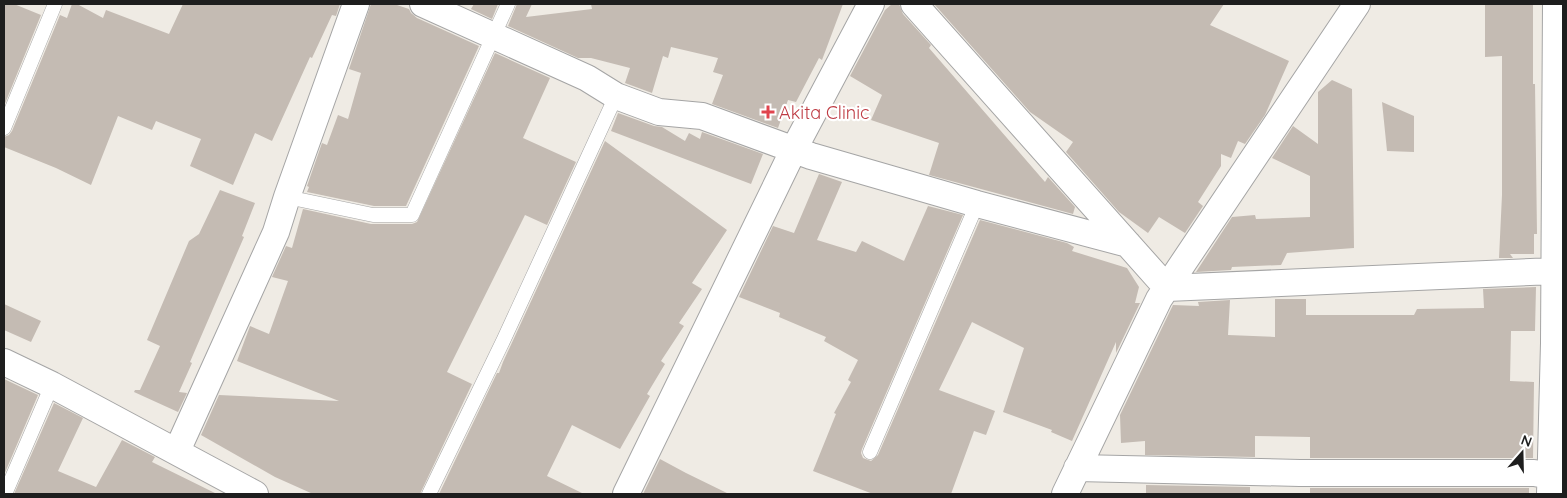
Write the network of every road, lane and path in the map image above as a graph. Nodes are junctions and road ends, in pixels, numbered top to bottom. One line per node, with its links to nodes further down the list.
1 (356, 4): 14 (street)
2 (423, 4): 9 (street)
3 (508, 4): 9 (lane)
4 (871, 4): 12 (street)
5 (914, 4): 16 (street)
6 (1357, 4): 18 (street)
7 (1556, 4): 13 (street)
8 (50, 5): 11 (lane)
9 (494, 36): 10 (street); 14 (lane)
10 (616, 96): 12 (street); 29 (lane)
11 (4, 128)
12 (794, 149): 15 (street); 30 (street)
13 (1559, 186): 17 (street)
14 (286, 197): 22 (street)
15 (977, 204): 16 (street); 23 (lane)
16 (1128, 244): 18 (street)
17 (1554, 271): 18 (street); 19 (street)
18 (1167, 288): 24 (street)
19 (1559, 344): 26 (street)
20 (4, 362): 21 (street)
21 (52, 385): 22 (street); 27 (lane)
22 (176, 450): 28 (street)
23 (870, 452)
24 (1077, 468): 25 (street); 31 (street)
25 (1300, 483): 26 (street)
26 (1555, 483)
27 (5, 494)
28 (255, 494)
29 (429, 494)
30 (626, 494)
31 (1065, 494)

